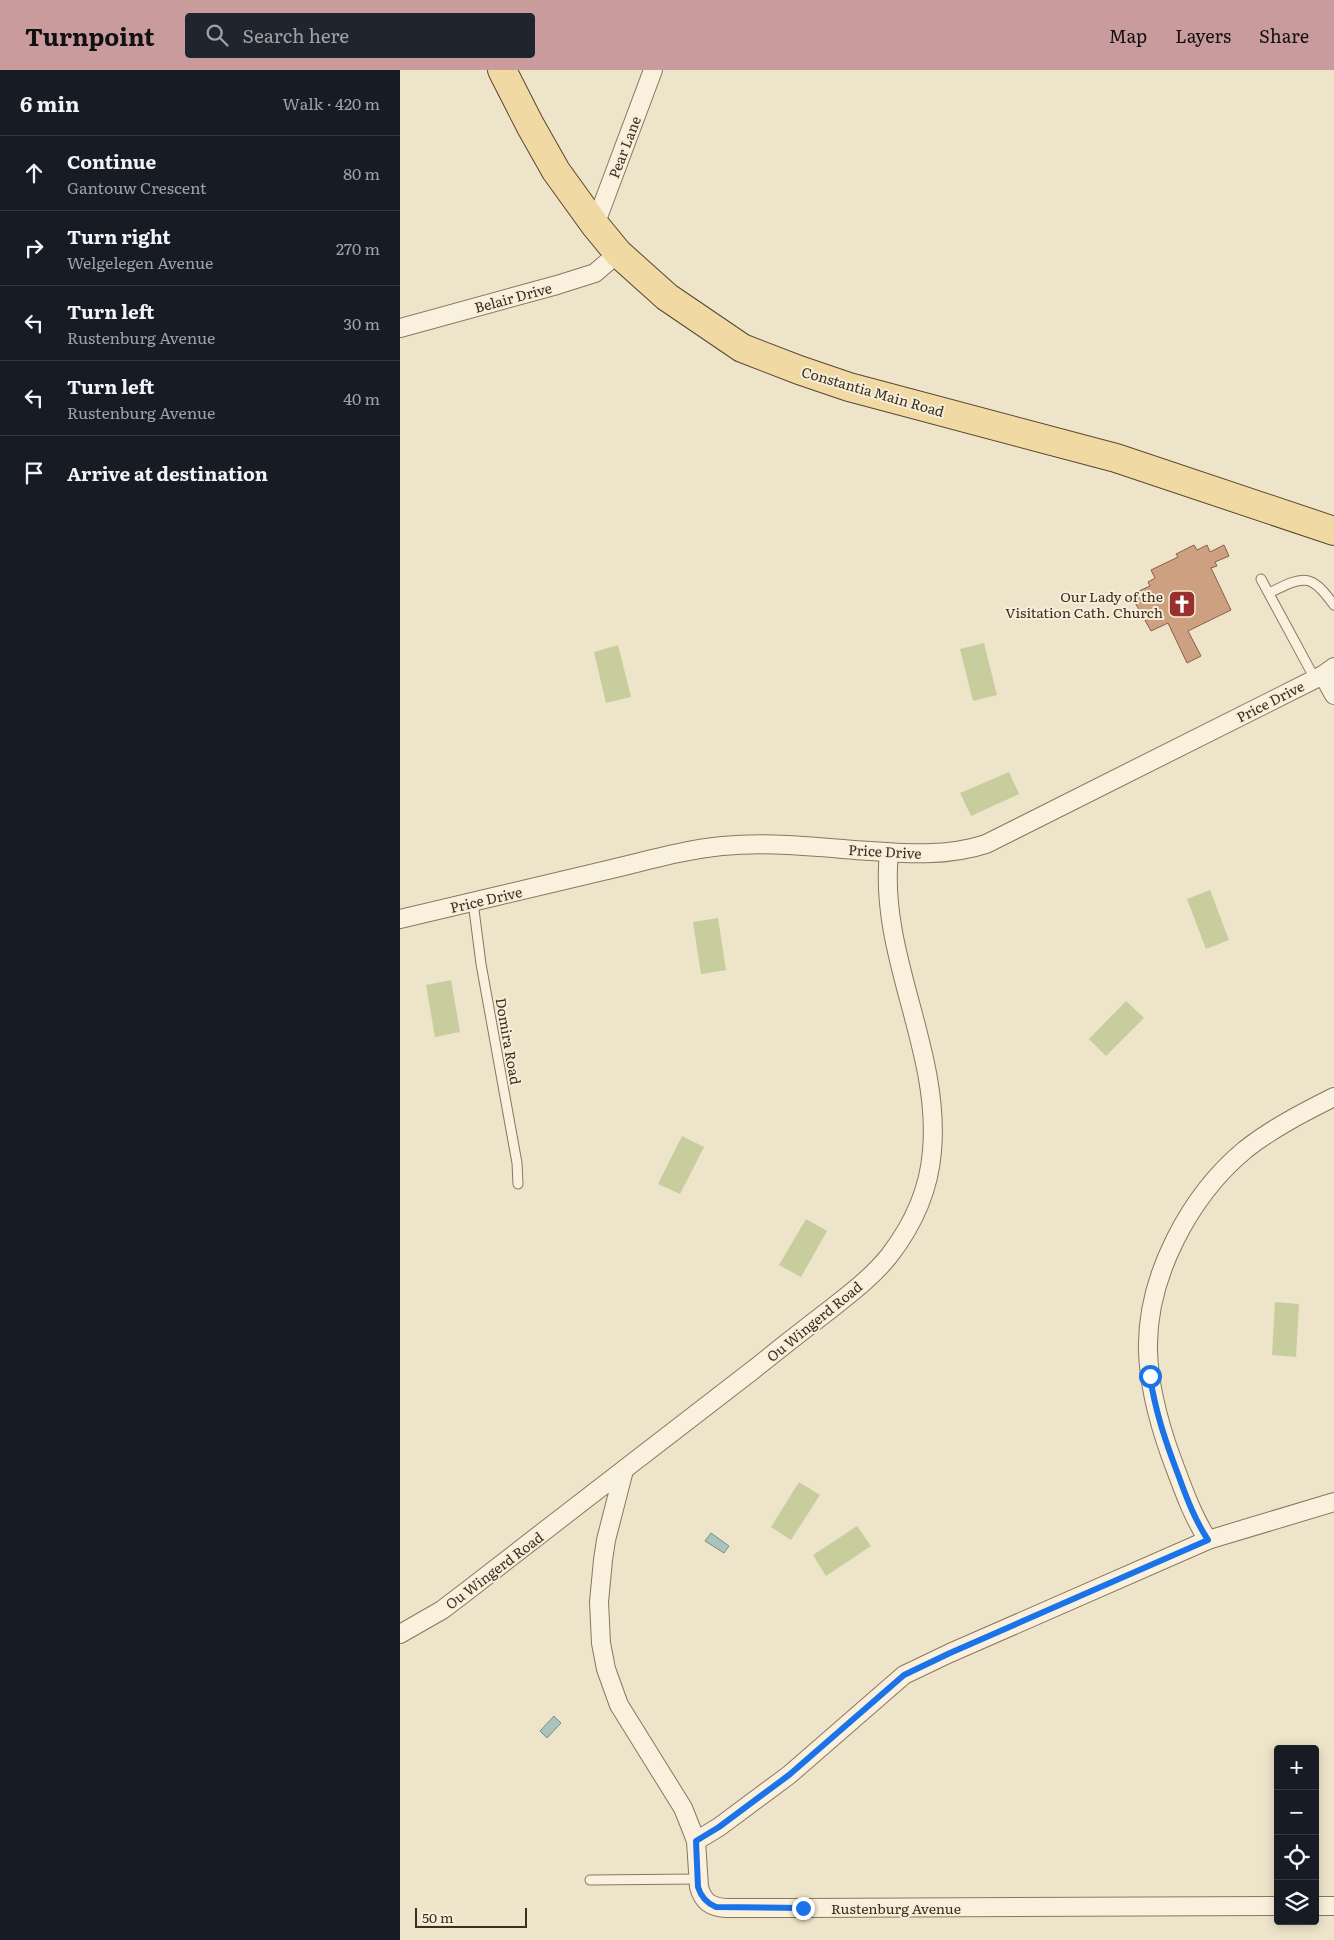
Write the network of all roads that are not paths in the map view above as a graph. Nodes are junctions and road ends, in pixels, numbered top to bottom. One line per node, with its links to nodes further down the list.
1 (502, 70): 3 (main road, Constantia Main Road)
2 (654, 70): 3 (street, Pear Lane)
3 (595, 225): 4 (main road, Constantia Main Road)
4 (618, 253): 5 (street, Belair Drive); 6 (main road, Constantia Main Road)
5 (400, 328)
6 (1334, 532)
7 (1261, 579): 8 (lane)
8 (1269, 594): 9 (lane); 10 (lane)
9 (1334, 605)
10 (1324, 673): 11 (street); 12 (street, Price Drive)
11 (1334, 696)
12 (889, 853): 13 (street, Price Drive); 17 (street, Ou Wingerd Road)
13 (473, 902): 14 (street, Price Drive); 16 (lane, Domira Road)
14 (400, 919)
15 (1334, 1097): 19 (street)
16 (518, 1184)
17 (624, 1470): 20 (street, Ou Wingerd Road); 21 (street, Rustenburg Avenue)
18 (1334, 1502): 19 (street)
19 (1208, 1540): 21 (street)
20 (400, 1634)
21 (696, 1841): 22 (street, Rustenburg Avenue)
22 (698, 1879): 23 (lane); 24 (street, Rustenburg Avenue)
23 (590, 1880)
24 (1274, 1906)
25 (1319, 1906): 26 (street)
26 (1334, 1906)

